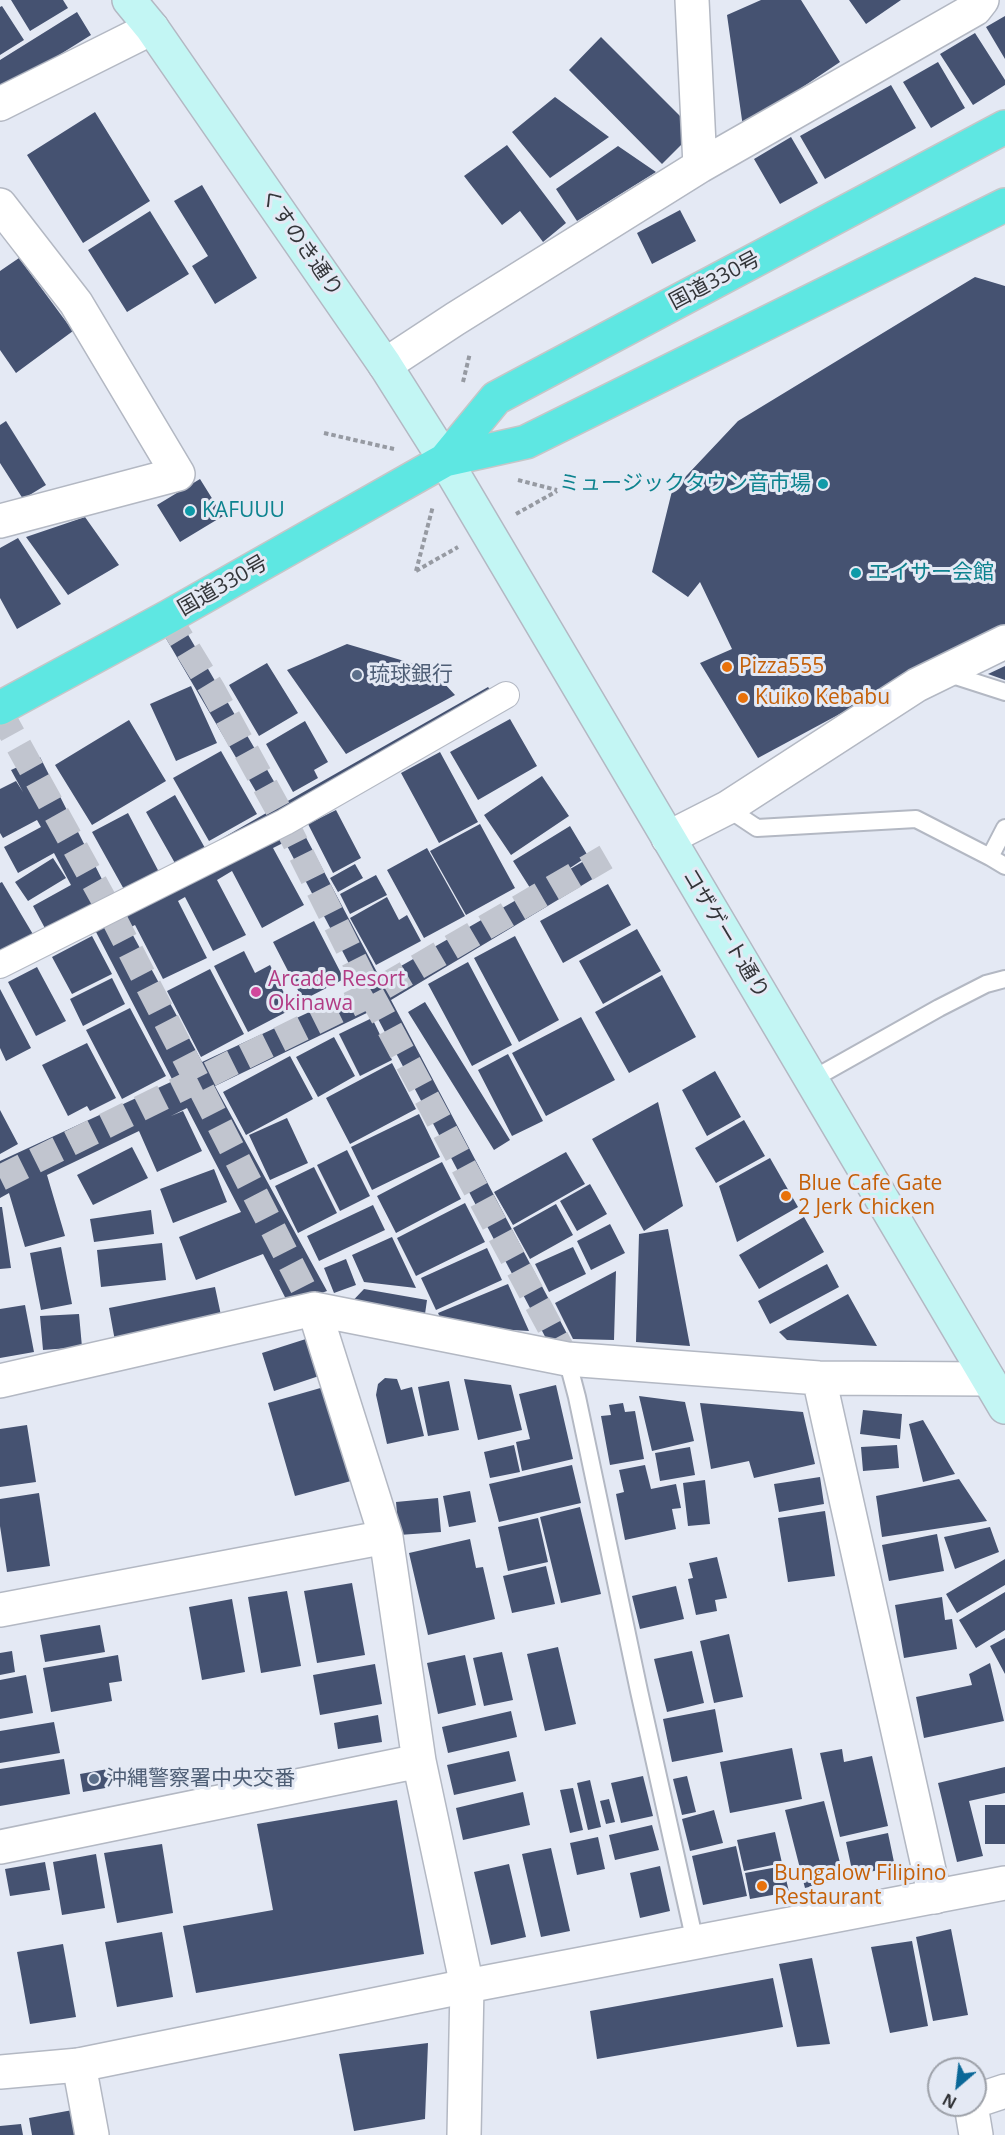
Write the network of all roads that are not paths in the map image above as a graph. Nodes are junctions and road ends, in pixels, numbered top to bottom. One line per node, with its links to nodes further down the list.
1 (129, 0): 4 (main road, くすのき通り)
2 (692, 0): 7 (street)
3 (982, 0): 7 (street)
4 (155, 14): 5 (street); 10 (main road, くすのき通り)
5 (0, 105)
6 (1005, 127): 11 (highway, 国道330号)
7 (700, 166): 10 (street)
8 (0, 205): 12 (street)
9 (1005, 205): 11 (highway, 国道330号)
10 (385, 365): 11 (main road, くすのき通り)
11 (445, 460): 17 (highway, 国道330号); 20 (main road, コザゲート通り)
12 (0, 521)
13 (1005, 642): 14 (street)
14 (942, 672): 15 (lane); 18 (street)
15 (1005, 692)
16 (507, 695): 23 (street)
17 (0, 708)
18 (727, 808): 20 (street); 21 (lane)
19 (1005, 828): 21 (lane)
20 (668, 838): 25 (main road, コザゲート通り)
21 (990, 857): 22 (lane)
22 (1005, 866)
23 (0, 965)
24 (1005, 979): 25 (lane)
25 (811, 1080): 29 (main road, コザゲート通り)
26 (314, 1309): 27 (street); 30 (street); 32 (street)
27 (567, 1359): 28 (street); 38 (lane)
28 (819, 1378): 29 (street); 37 (street)
29 (988, 1379): 31 (main road, コザゲート通り)
30 (0, 1381)
31 (1005, 1407)
32 (386, 1537): 33 (street); 34 (street)
33 (0, 1610)
34 (419, 1761): 35 (street); 39 (street)
35 (0, 1847)
36 (1005, 1883): 37 (street)
37 (934, 1897): 38 (street)
38 (695, 1942): 39 (street)
39 (467, 1986): 40 (street); 46 (street)
40 (79, 2065): 41 (street); 45 (street)
41 (0, 2072)
42 (1005, 2091): 43 (street)
43 (987, 2097)
44 (974, 2117): 47 (street)
45 (92, 2135)
46 (464, 2135)
47 (976, 2135)

